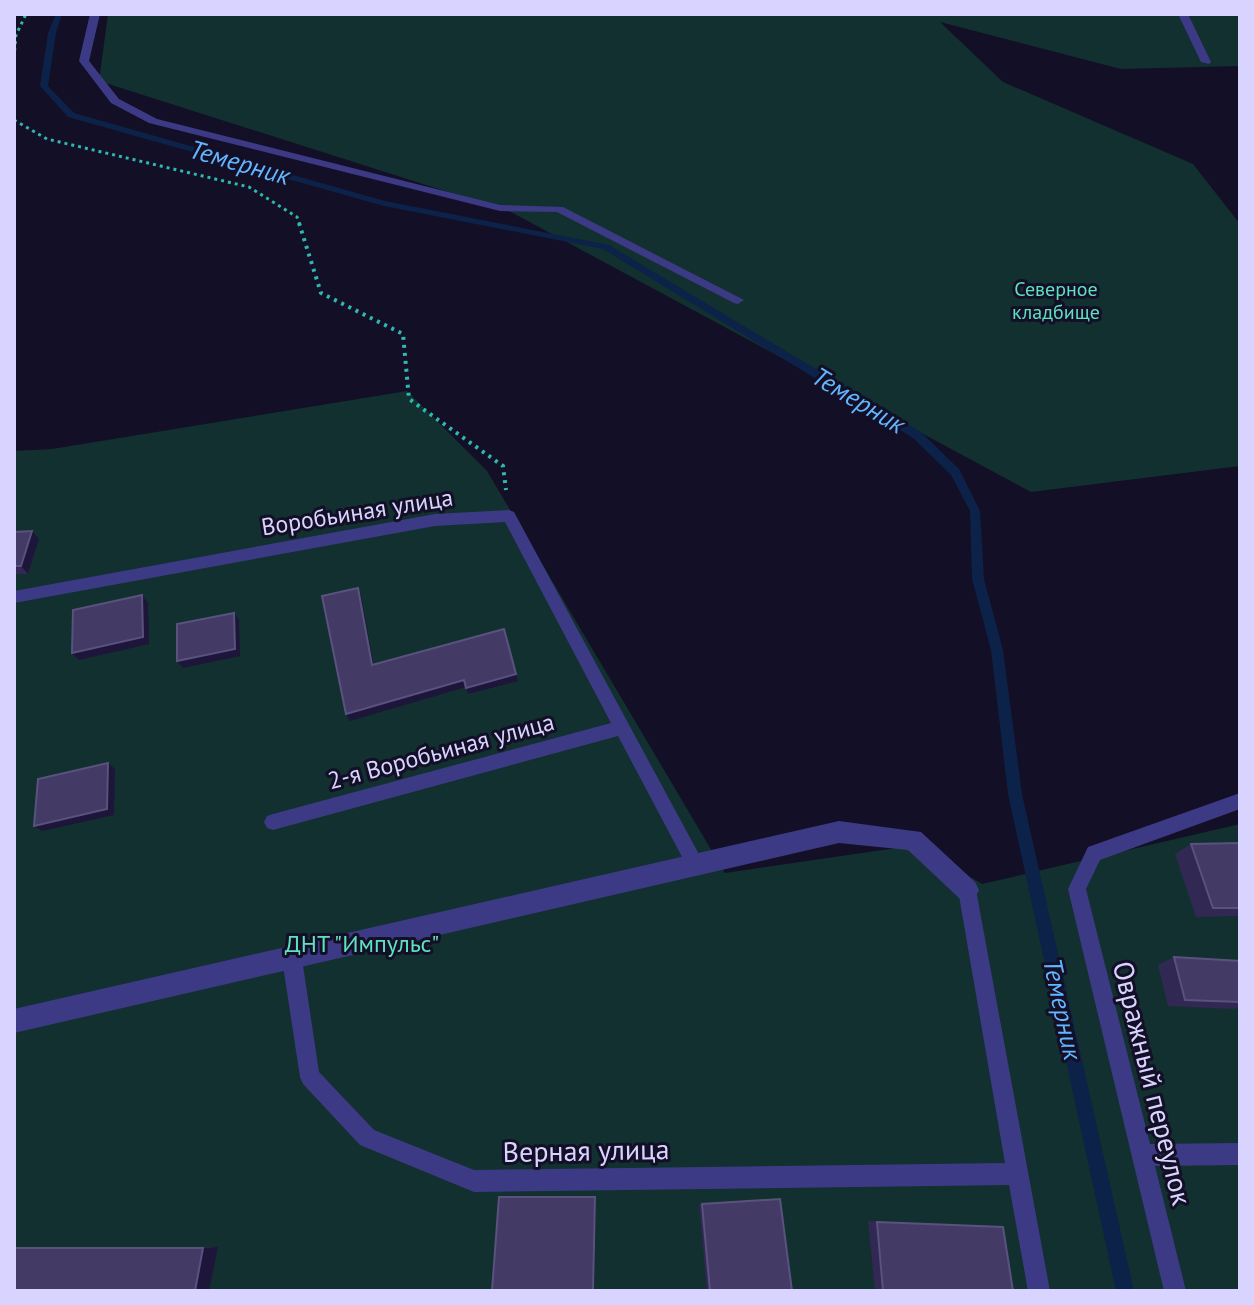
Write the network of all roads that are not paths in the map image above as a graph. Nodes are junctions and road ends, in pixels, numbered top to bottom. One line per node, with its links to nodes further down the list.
1 (95, 14): 4 (lane)
2 (1183, 14): 3 (lane)
3 (1206, 62)
4 (738, 300)
5 (14, 597): 6 (lane, Воробьиная улица)
6 (621, 728): 8 (lane, 2-я Воробьиная улица); 9 (lane)
7 (1240, 801): 14 (lane, Овражный переулок)
8 (273, 822)
9 (695, 864): 10 (street); 11 (street)
10 (967, 890): 15 (lane)
11 (292, 959): 12 (street); 15 (lane, Верная улица)
12 (14, 1021)
13 (1240, 1154): 14 (lane)
14 (1142, 1155): 17 (lane, Овражный переулок)
15 (1018, 1174): 16 (lane)
16 (1039, 1291)
17 (1175, 1291)

